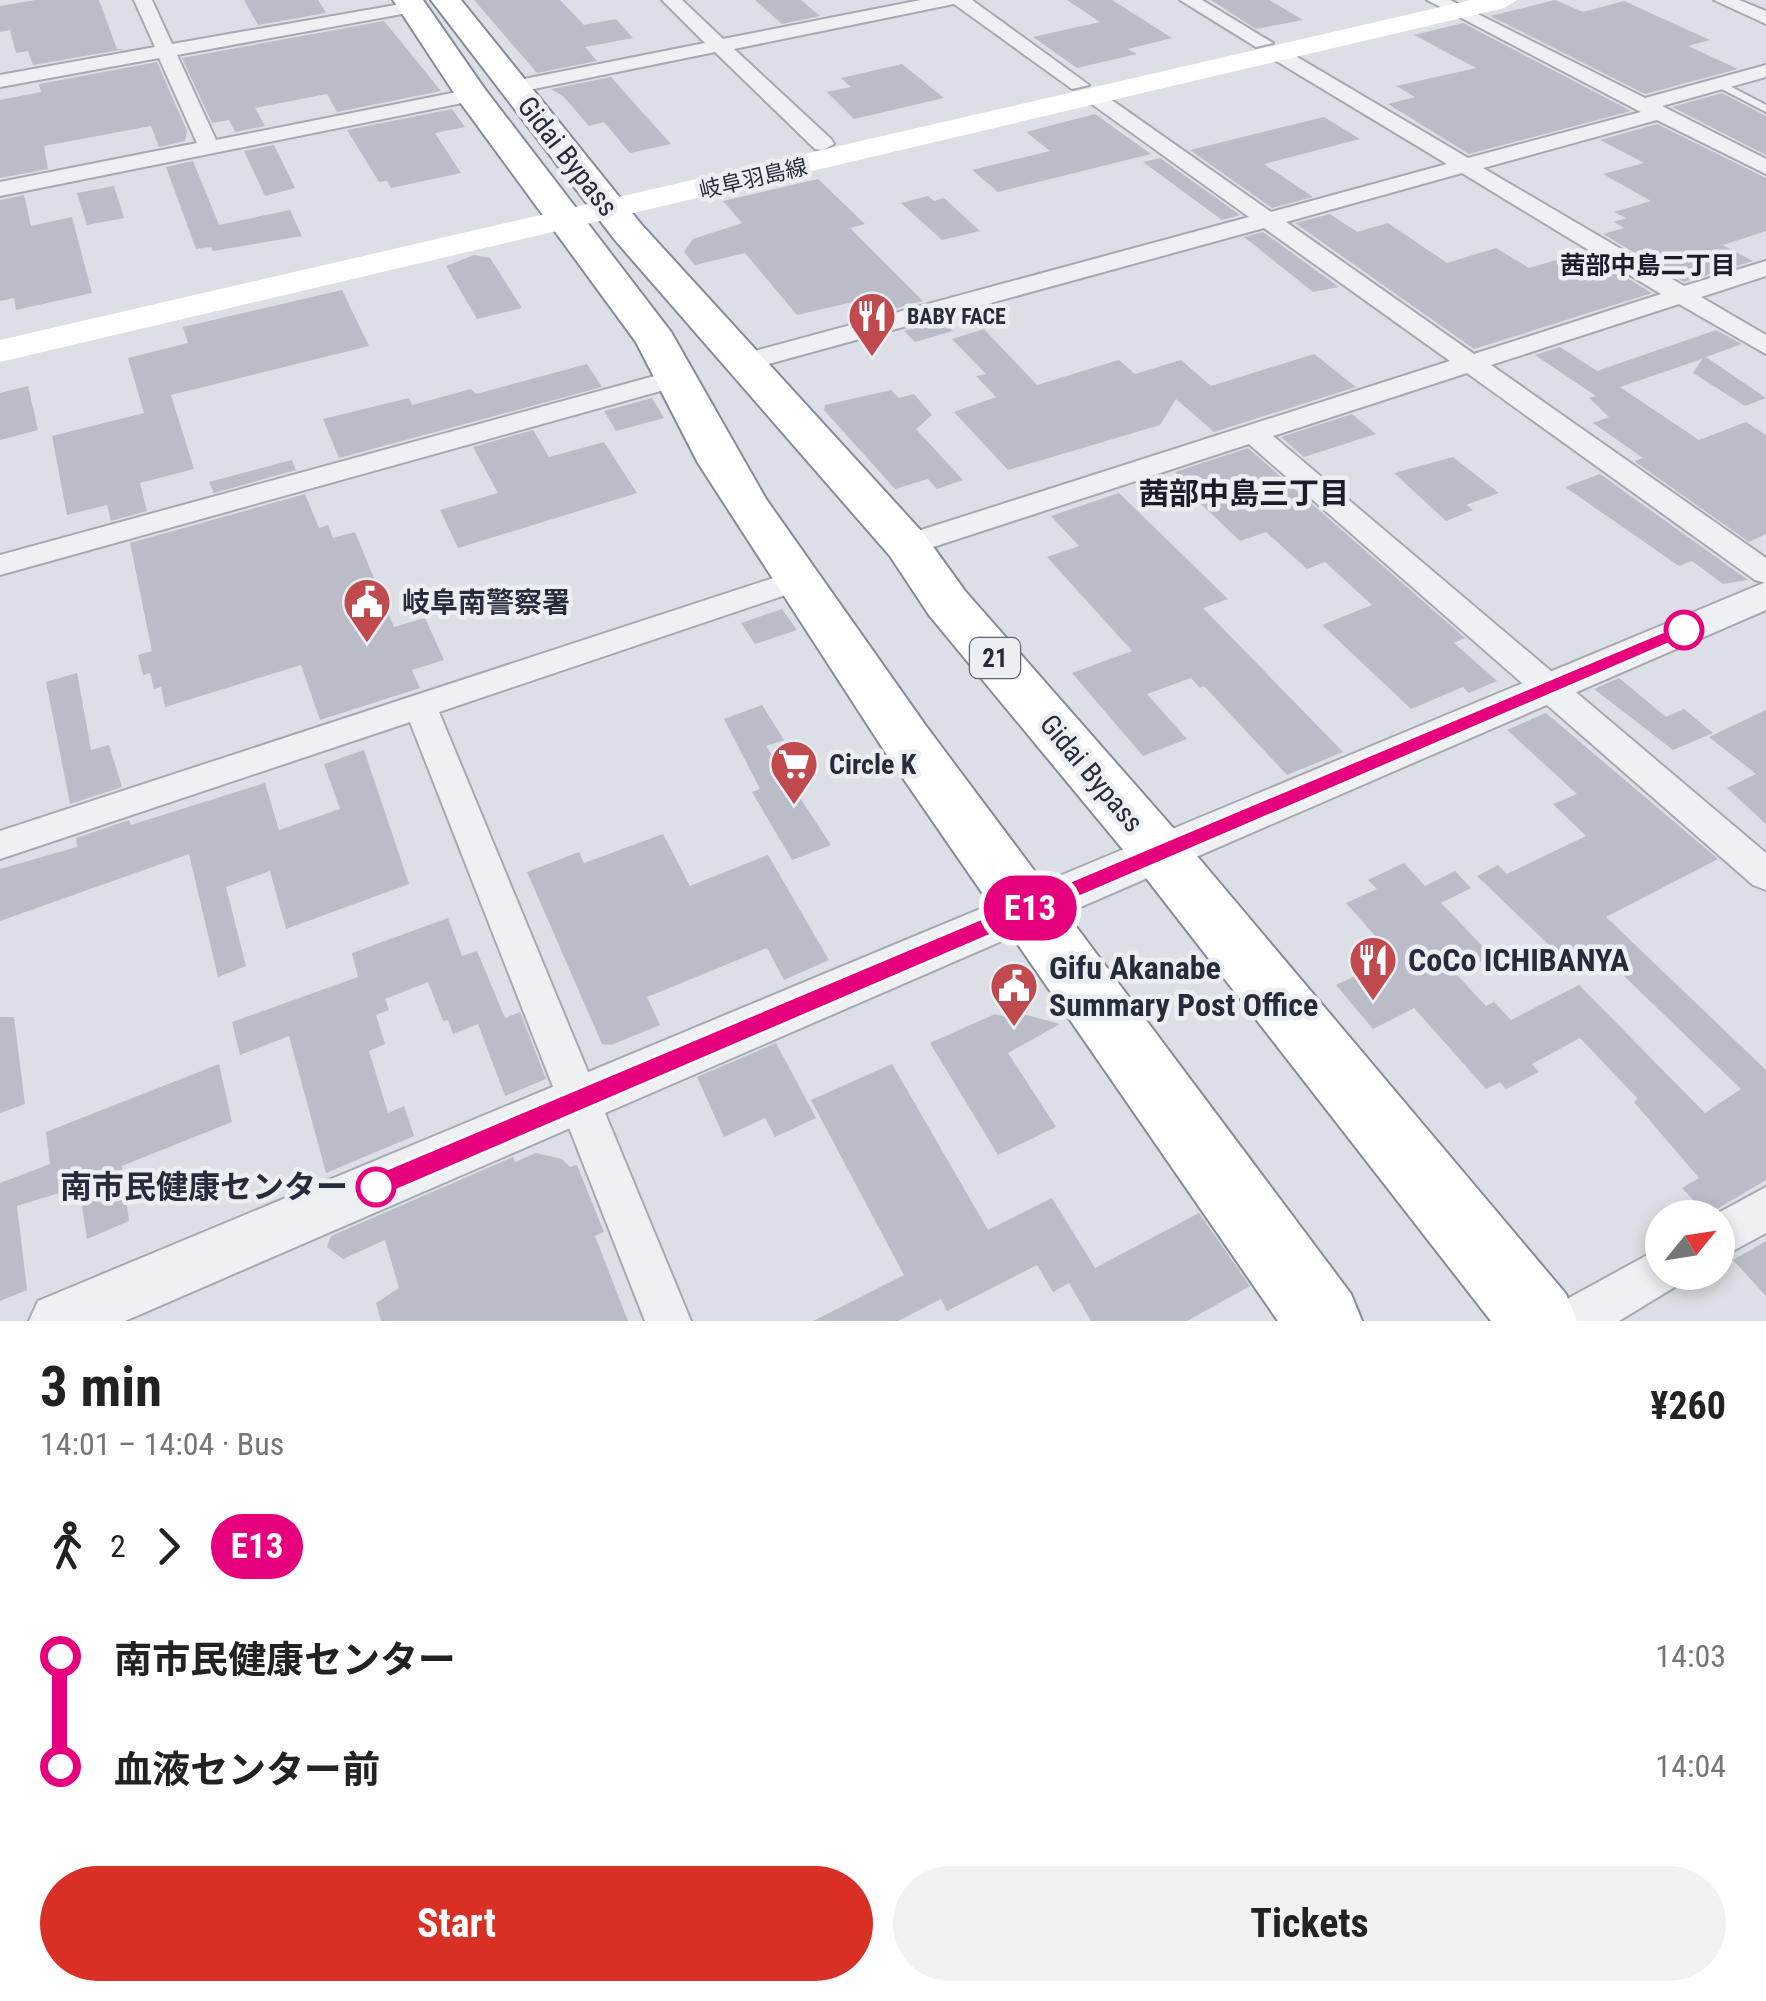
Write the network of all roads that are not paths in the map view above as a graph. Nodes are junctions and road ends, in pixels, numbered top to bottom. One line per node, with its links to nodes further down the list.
1 (142, 0): 13 (street)
2 (671, 0): 11 (street)
3 (948, 0): 11 (street)
4 (960, 0): 18 (street)
5 (1190, 0): 12 (street)
6 (1504, 0): 9 (main road, 岐阜羽島線)
7 (1723, 0): 10 (street)
8 (434, 2): 13 (street); 17 (highway, Gidai Bypass / 21)
9 (1446, 4): 12 (main road, 岐阜羽島線); 19 (street)
10 (1766, 18)
11 (721, 45): 17 (street); 21 (street)
12 (1272, 49): 18 (main road, 岐阜羽島線); 23 (street)
13 (165, 52): 15 (street); 22 (street)
14 (1766, 72): 16 (street)
15 (0, 81)
16 (1719, 84): 19 (street); 20 (lane)
17 (493, 91): 22 (street); 26 (highway, Gidai Bypass / 21)
18 (1088, 91): 21 (main road, 岐阜羽島線); 26 (main road, 岐阜羽島線); 27 (street)
19 (1651, 109): 23 (street); 24 (street)
20 (1766, 109)
21 (822, 144): 26 (main road, 岐阜羽島線)
22 (208, 147): 25 (street)
23 (1466, 166): 27 (street); 29 (street)
24 (1766, 167)
25 (0, 188)
26 (581, 207): 30 (main road, 岐阜羽島線); 32 (main road, 岐阜羽島線); 33 (highway, Gidai Bypass / 21); 35 (highway, Gidai Bypass / 21)
27 (1269, 219): 33 (street); 34 (street)
28 (1766, 268): 29 (street)
29 (1682, 296): 31 (street); 34 (street)
30 (0, 330)
31 (1766, 346)
32 (0, 350)
33 (745, 362): 37 (highway, Gidai Bypass / 21)
34 (1471, 363): 36 (street); 39 (street)
35 (672, 379): 38 (street); 40 (highway, Gidai Bypass / 21)
36 (1254, 434): 37 (street); 42 (street)
37 (908, 545): 45 (highway, Gidai Bypass / 21)
38 (0, 565)
39 (1766, 573)
40 (798, 580): 43 (street); 47 (highway, Gidai Bypass / 21)
41 (1766, 594): 42 (street)
42 (1549, 688): 45 (street); 46 (street)
43 (420, 705): 44 (street); 48 (street)
44 (0, 845)
45 (1160, 853): 47 (street); 55 (highway, Gidai Bypass / 21)
46 (1766, 875)
47 (1026, 910): 48 (street); 54 (highway, Gidai Bypass / 21)
48 (578, 1101): 52 (street); 53 (street)
49 (1766, 1208): 50 (street)
50 (1735, 1227)
51 (1645, 1279): 56 (street)
52 (58, 1321)
53 (668, 1321)
54 (1324, 1321)
55 (1539, 1321)
56 (1574, 1321)

